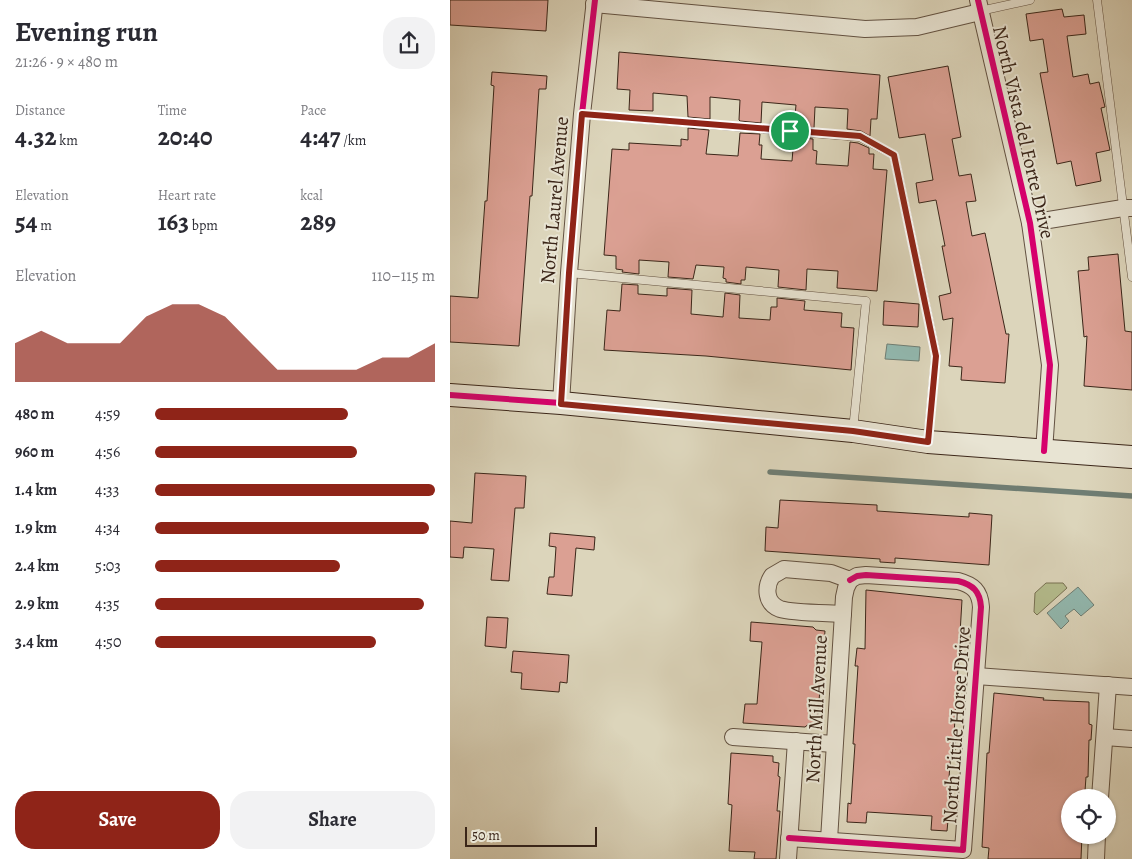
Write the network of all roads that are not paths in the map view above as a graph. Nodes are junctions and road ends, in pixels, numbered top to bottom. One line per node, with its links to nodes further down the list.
1 (1030, 0): 4 (lane)
2 (1098, 0): 6 (lane)
3 (595, 2): 4 (street); 5 (street, North Laurel Avenue)
4 (979, 6): 7 (street, North Vista del Forte Drive)
5 (582, 114): 8 (street, North Laurel Avenue); 13 (lane)
6 (1128, 208): 7 (street); 9 (lane)
7 (1030, 223): 14 (street, North Vista del Forte Drive)
8 (569, 273): 11 (street, North Laurel Avenue); 12 (lane)
9 (1132, 277)
10 (450, 396): 11 (main road)
11 (561, 404): 12 (main road)
12 (853, 431): 13 (main road)
13 (928, 442): 14 (main road)
14 (1044, 451): 15 (main road)
15 (1132, 457)
16 (850, 580): 17 (street, North Mill Avenue); 17 (street); 18 (street, North Little Horse Drive)
17 (843, 614): 25 (street, North Mill Avenue)
18 (976, 676): 19 (street); 30 (street, North Little Horse Drive)
19 (1108, 685): 20 (street); 22 (street)
20 (1132, 687)
21 (733, 737): 24 (street)
22 (1105, 737): 23 (street); 26 (street)
23 (1132, 739)
24 (796, 741): 25 (street); 27 (street)
25 (834, 744): 28 (street, North Mill Avenue)
26 (1101, 789)
27 (789, 838): 28 (street, North Little Horse Drive); 31 (street)
28 (829, 840): 30 (street, North Little Horse Drive)
29 (1097, 844): 32 (street)
30 (964, 855)
31 (788, 859)
32 (1096, 859)

